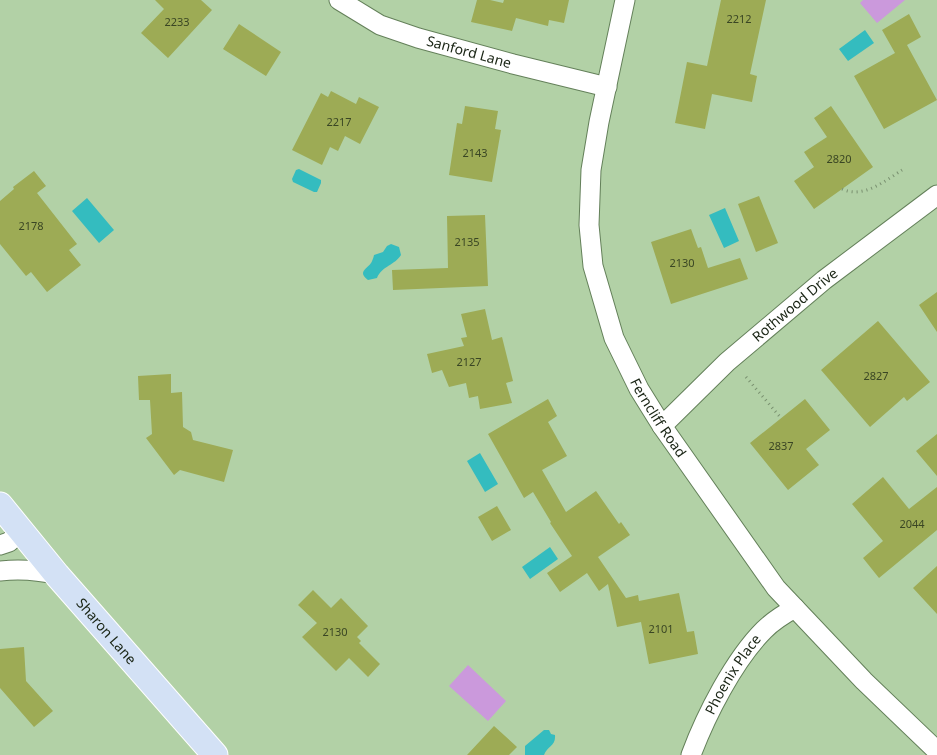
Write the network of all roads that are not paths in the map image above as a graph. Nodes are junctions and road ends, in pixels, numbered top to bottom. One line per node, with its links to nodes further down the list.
1 (339, 0): 3 (street, Sanford Lane)
2 (625, 0): 3 (street, Ferncliff Road)
3 (607, 87): 5 (street, Ferncliff Road)
4 (937, 195): 5 (street, Rothwood Drive)
5 (662, 426): 11 (street, Ferncliff Road)
6 (0, 505): 7 (main road, Sharon Lane)
7 (21, 531): 8 (street); 10 (main road, Sharon Lane)
8 (0, 545)
9 (0, 571): 10 (street)
10 (57, 576): 13 (main road, Sharon Lane)
11 (795, 608): 12 (street, Ferncliff Road); 14 (street, Phoenix Place)
12 (937, 751)
13 (214, 755)
14 (691, 755)

